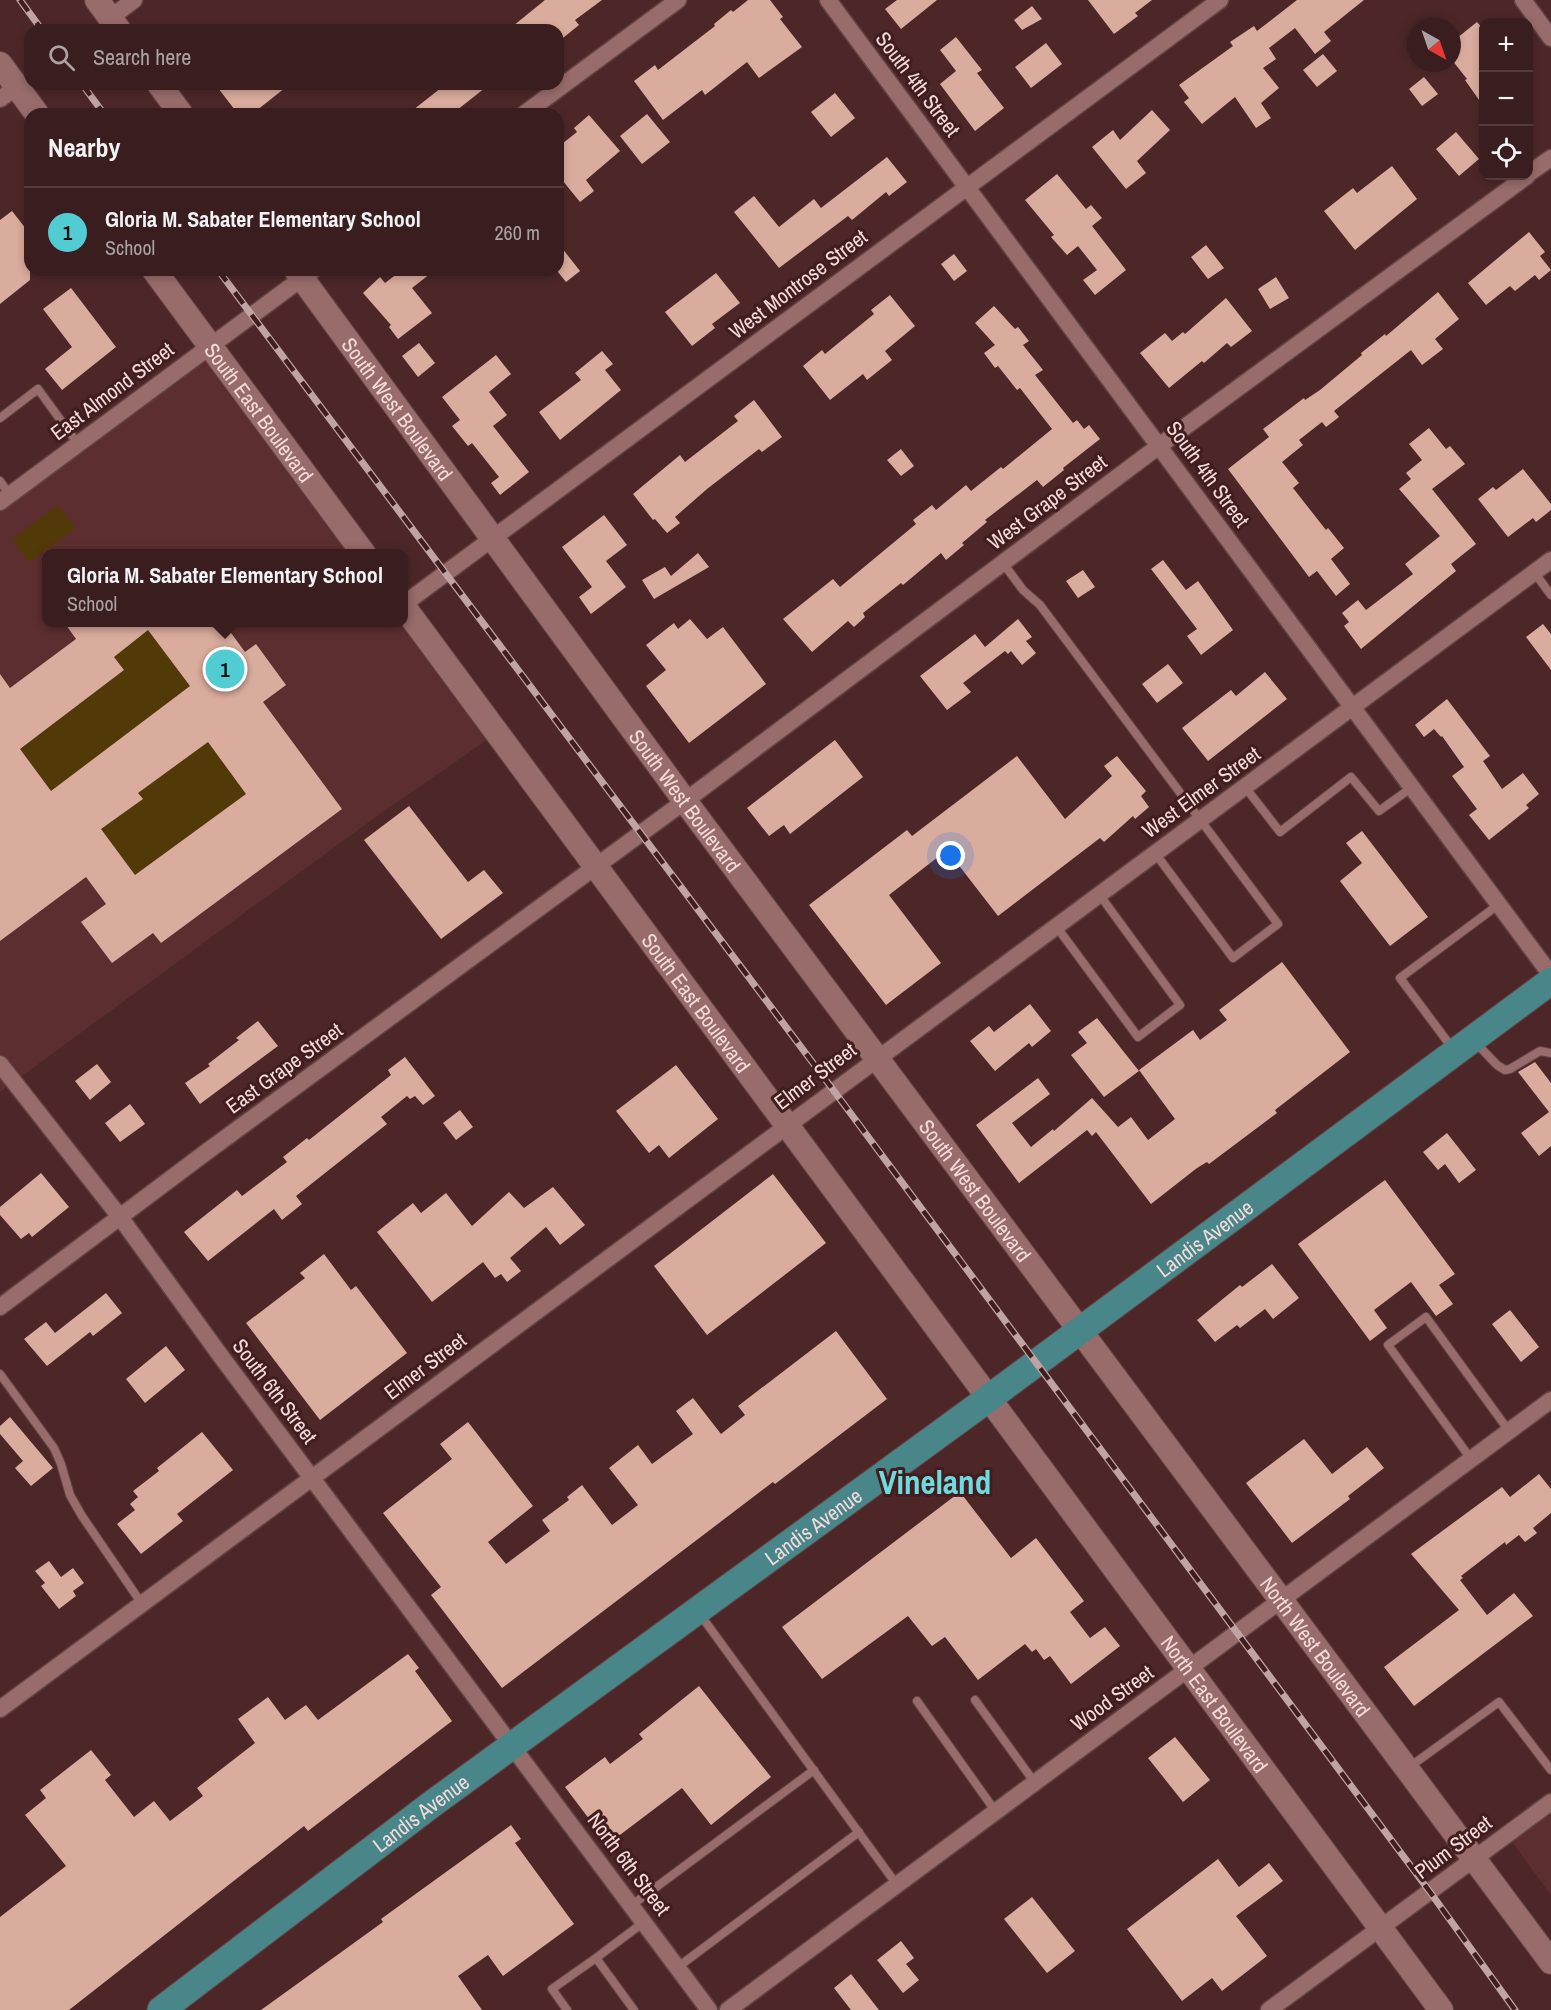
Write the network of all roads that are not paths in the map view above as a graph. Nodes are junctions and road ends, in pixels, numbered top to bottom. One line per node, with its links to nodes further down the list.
1 (134, 0): 6 (street)
2 (678, 0): 9 (street)
3 (828, 0): 19 (street, South 4th Street)
4 (1220, 0): 19 (street, West Montrose Street)
5 (1522, 0): 7 (street)
6 (109, 16)
7 (1551, 38)
8 (0, 64): 12 (main road)
9 (564, 84)
10 (163, 90): 14 (main road)
11 (556, 90): 15 (street)
12 (8, 93): 13 (main road)
13 (29, 108)
14 (177, 108)
15 (532, 108)
16 (1551, 158): 17 (street, West Grape Street)
17 (1533, 171)
18 (1521, 180): 26 (street, West Grape Street)
19 (967, 187): 26 (street, South 4th Street); 29 (street, West Montrose Street)
20 (158, 276): 23 (main road, South East Boulevard)
21 (300, 276): 23 (street, East Almond Street)
22 (306, 276): 29 (main road, South West Boulevard)
23 (210, 346): 25 (street, East Almond Street); 30 (main road, South East Boulevard)
24 (0, 418): 25 (lane)
25 (78, 444): 28 (street, East Almond Street)
26 (1159, 446): 32 (street, West Grape Street); 37 (street, South 4th Street)
27 (0, 481): 28 (lane)
28 (5, 498)
29 (493, 539): 35 (street, West Montrose Street); 40 (main road, South West Boulevard)
30 (360, 549)
31 (1551, 560): 33 (street, West Elmer Street)
32 (1003, 563): 40 (street, West Grape Street); 41 (lane)
33 (1534, 573): 34 (lane); 37 (street, West Elmer Street)
34 (1551, 595)
35 (408, 602)
36 (408, 610): 43 (main road, South East Boulevard)
37 (1352, 708): 38 (street, West Elmer Street); 39 (street, South 4th Street)
38 (1245, 788): 39 (lane); 41 (street, West Elmer Street)
39 (1411, 788): 45 (street, South 4th Street)
40 (685, 801): 43 (street, West Grape Street); 51 (main road, South West Boulevard)
41 (1199, 820): 42 (street, West Elmer Street); 42 (lane)
42 (1155, 853): 44 (street, West Elmer Street)
43 (596, 866): 53 (main road, South East Boulevard); 54 (street, East Grape Street)
44 (1099, 894): 46 (street, West Elmer Street); 46 (lane)
45 (1498, 905): 47 (street, South 4th Street); 49 (lane)
46 (1056, 926): 51 (street, West Elmer Street)
47 (1551, 975)
48 (1551, 981): 49 (main road, Landis Avenue)
49 (1463, 1046): 50 (lane); 56 (main road, Landis Avenue)
50 (1551, 1053)
51 (877, 1059): 53 (street, Elmer Street); 56 (main road, South West Boulevard)
52 (0, 1064): 54 (street, South 6th Street)
53 (788, 1125): 58 (main road, South East Boulevard); 62 (street, Elmer Street)
54 (120, 1217): 55 (street, East Grape Street); 62 (street, South 6th Street)
55 (0, 1307)
56 (1079, 1330): 58 (main road, Landis Avenue); 63 (main road, North West Boulevard)
57 (0, 1374): 64 (lane)
58 (989, 1398): 65 (main road, Landis Avenue); 66 (main road, North East Boulevard)
59 (1551, 1400): 60 (street, Wood Street)
60 (1509, 1431): 61 (street, Wood Street); 61 (lane)
61 (1471, 1459): 63 (street, Wood Street)
62 (313, 1478): 64 (street, Elmer Street); 70 (street, South 6th Street)
63 (1281, 1601): 66 (street, Wood Street); 71 (main road, North West Boulevard)
64 (142, 1604): 69 (street, Elmer Street)
65 (697, 1611): 70 (main road, Landis Avenue); 72 (lane)
66 (1190, 1669): 74 (street, Wood Street); 82 (main road, North East Boulevard)
67 (975, 1700): 74 (lane)
68 (916, 1701): 76 (lane)
69 (0, 1709)
70 (513, 1745): 80 (street, North 6th Street); 86 (main road, Landis Avenue)
71 (1407, 1769): 73 (lane); 78 (main road, North West Boulevard)
72 (814, 1770): 77 (lane); 80 (lane)
73 (1551, 1770)
74 (1035, 1784): 76 (street, Wood Street)
75 (1551, 1802): 78 (street, Plum Street)
76 (996, 1812): 79 (street, Wood Street)
77 (859, 1832): 79 (lane); 85 (lane)
78 (1474, 1859): 82 (street, Plum Street); 84 (main road, North West Boulevard)
79 (897, 1885): 90 (street, Wood Street)
80 (632, 1905): 81 (street, North 6th Street)
81 (644, 1922): 83 (lane); 85 (street, North 6th Street)
82 (1381, 1928): 91 (street, Plum Street); 92 (main road, North East Boulevard)
83 (596, 1958): 87 (lane); 88 (lane)
84 (1551, 1962)
85 (678, 1967): 89 (street, North 6th Street)
86 (161, 2010)
87 (567, 2010)
88 (634, 2010)
89 (709, 2010)
90 (728, 2010)
91 (1269, 2010)
92 (1441, 2010)

